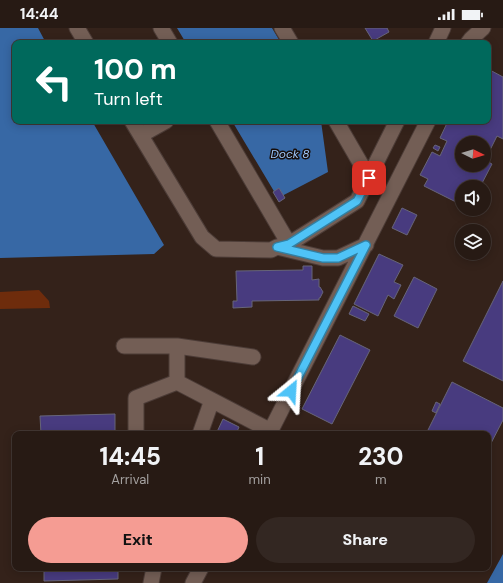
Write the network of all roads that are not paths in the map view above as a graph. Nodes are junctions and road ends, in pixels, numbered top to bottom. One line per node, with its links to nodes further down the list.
1 (77, 28): 6 (street)
2 (162, 28): 7 (street)
3 (282, 28): 8 (street)
4 (443, 28): 9 (street)
5 (483, 28): 10 (street)
6 (84, 40)
7 (168, 40)
8 (289, 40)
9 (437, 40)
10 (470, 40)
11 (134, 124): 17 (street)
12 (161, 124): 17 (street)
13 (219, 124): 19 (street)
14 (338, 124): 18 (street)
15 (396, 124): 18 (street)
16 (426, 124): 20 (street)
17 (141, 135): 19 (street)
18 (369, 178): 19 (street)
19 (283, 245): 20 (street)
20 (366, 245): 29 (street)
21 (124, 346): 22 (street)
22 (177, 346): 23 (street); 24 (street)
23 (253, 357)
24 (177, 382): 25 (street); 26 (street)
25 (212, 400): 27 (street); 28 (street)
26 (136, 431)
27 (201, 431)
28 (266, 431)
29 (271, 431)
30 (153, 571): 32 (street)
31 (199, 571): 33 (street)
32 (151, 583)
33 (193, 583)

